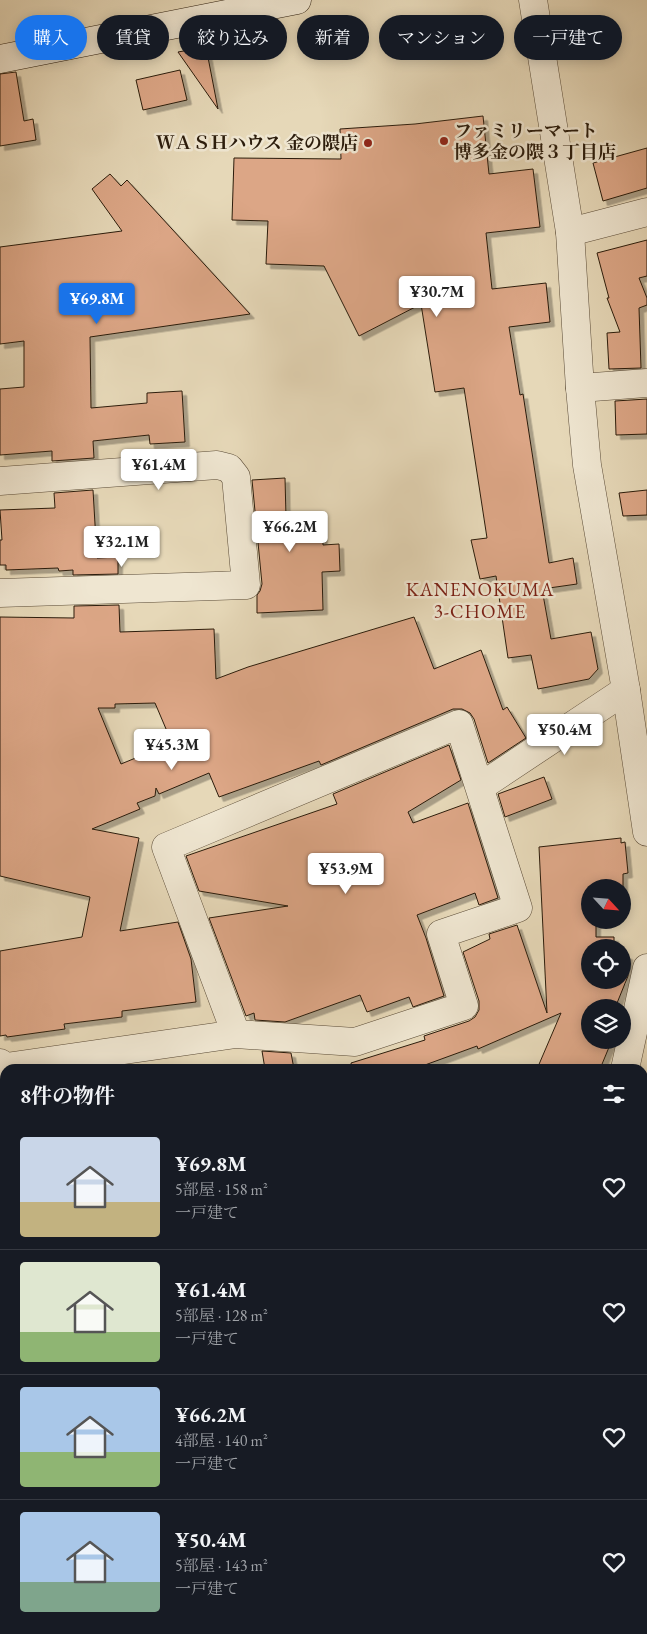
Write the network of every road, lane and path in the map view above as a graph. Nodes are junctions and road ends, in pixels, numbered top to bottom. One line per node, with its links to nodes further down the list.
1 (297, 0): 3 (street)
2 (533, 0): 5 (street)
3 (0, 59)
4 (647, 212): 5 (street)
5 (570, 232): 7 (street)
6 (647, 383): 7 (street)
7 (580, 388): 10 (street)
8 (0, 481): 9 (street)
9 (0, 593)
10 (626, 690): 11 (street); 12 (street)
11 (480, 787): 14 (street); 14 (street)
12 (647, 832)
13 (647, 968): 16 (street)
14 (236, 1034): 15 (street)
15 (27, 1064)
16 (625, 1064)

